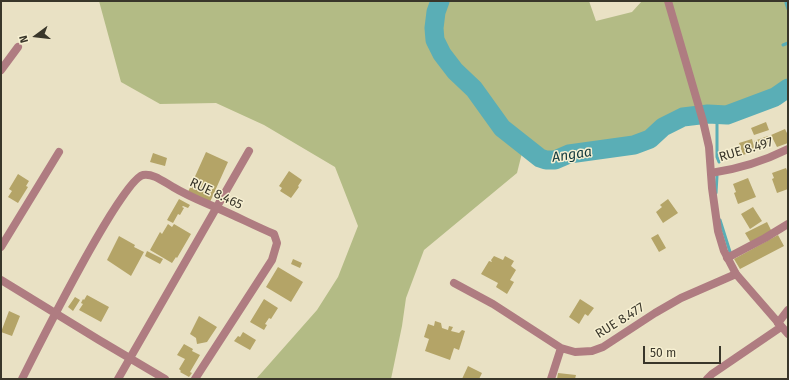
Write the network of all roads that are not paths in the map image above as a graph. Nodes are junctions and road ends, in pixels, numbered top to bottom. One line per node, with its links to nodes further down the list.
1 (668, 1): 7 (street)
2 (18, 47): 3 (street)
3 (1, 70)
4 (788, 149): 7 (street, RUE 8.497)
5 (249, 150): 8 (street)
6 (59, 152): 10 (street)
7 (711, 173): 11 (street)
8 (218, 208): 16 (street, RUE 8.465); 20 (street); 24 (street, RUE 8.465)
9 (788, 224): 11 (street)
10 (1, 247)
11 (727, 258): 12 (street)
12 (736, 274): 17 (street); 19 (street, RUE 8.477)
13 (1, 280): 16 (street)
14 (454, 283): 19 (street, RUE 8.477)
15 (788, 310): 17 (street)
16 (55, 312): 20 (street); 21 (street, RUE 8.465)
17 (780, 325): 18 (street); 26 (street)
18 (788, 334)
19 (560, 348): 25 (street)
20 (129, 358): 22 (street); 23 (street)
21 (22, 379)
22 (118, 379)
23 (166, 379)
24 (195, 379)
25 (551, 379)
26 (707, 379)

